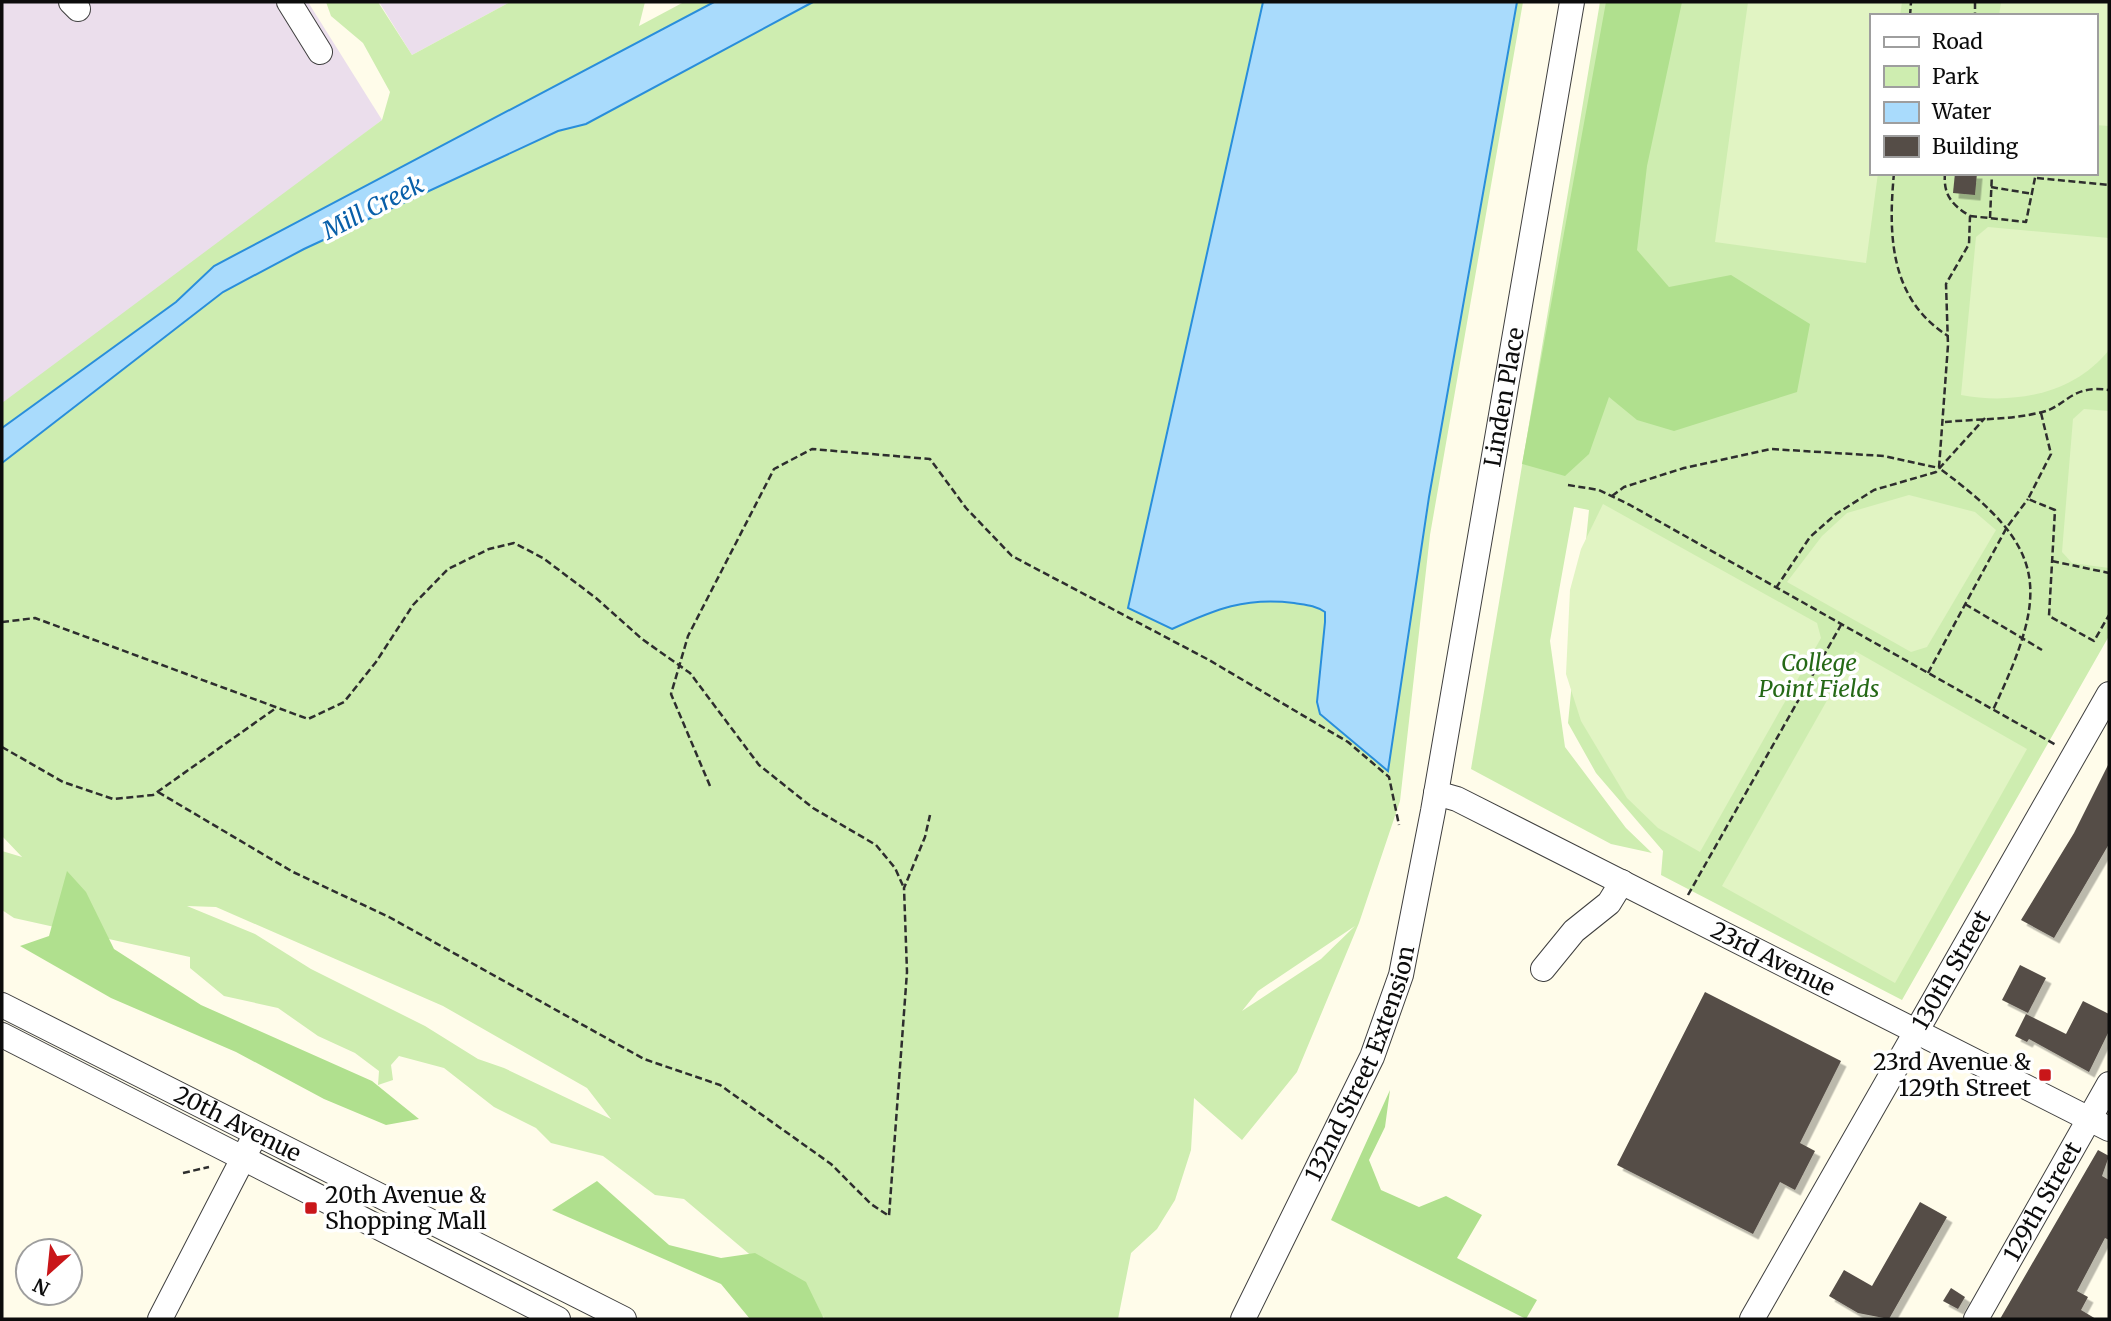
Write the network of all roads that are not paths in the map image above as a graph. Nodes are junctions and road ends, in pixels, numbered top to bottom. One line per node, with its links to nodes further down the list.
1 (289, 2): 3 (street)
2 (1572, 2): 5 (street, Linden Place)
3 (320, 52)
4 (2109, 694): 9 (street, 130th Street)
5 (1436, 793): 6 (street, 23rd Avenue); 18 (street, 132nd Street Extension)
6 (1622, 883): 7 (street); 9 (street, 23rd Avenue)
7 (1543, 969)
8 (2, 1005): 13 (street, 20th Avenue)
9 (1917, 1032): 12 (street, 23rd Avenue); 19 (street, 130th Street)
10 (2, 1035): 14 (street, 20th Avenue)
11 (2109, 1084): 12 (street, 129th Street)
12 (2099, 1124): 20 (street, 129th Street)
13 (256, 1133): 14 (street); 17 (street, 20th Avenue)
14 (243, 1156): 15 (street); 16 (street, 20th Avenue)
15 (160, 1319)
16 (558, 1319)
17 (624, 1319)
18 (1243, 1319)
19 (1752, 1319)
20 (1976, 1319)

